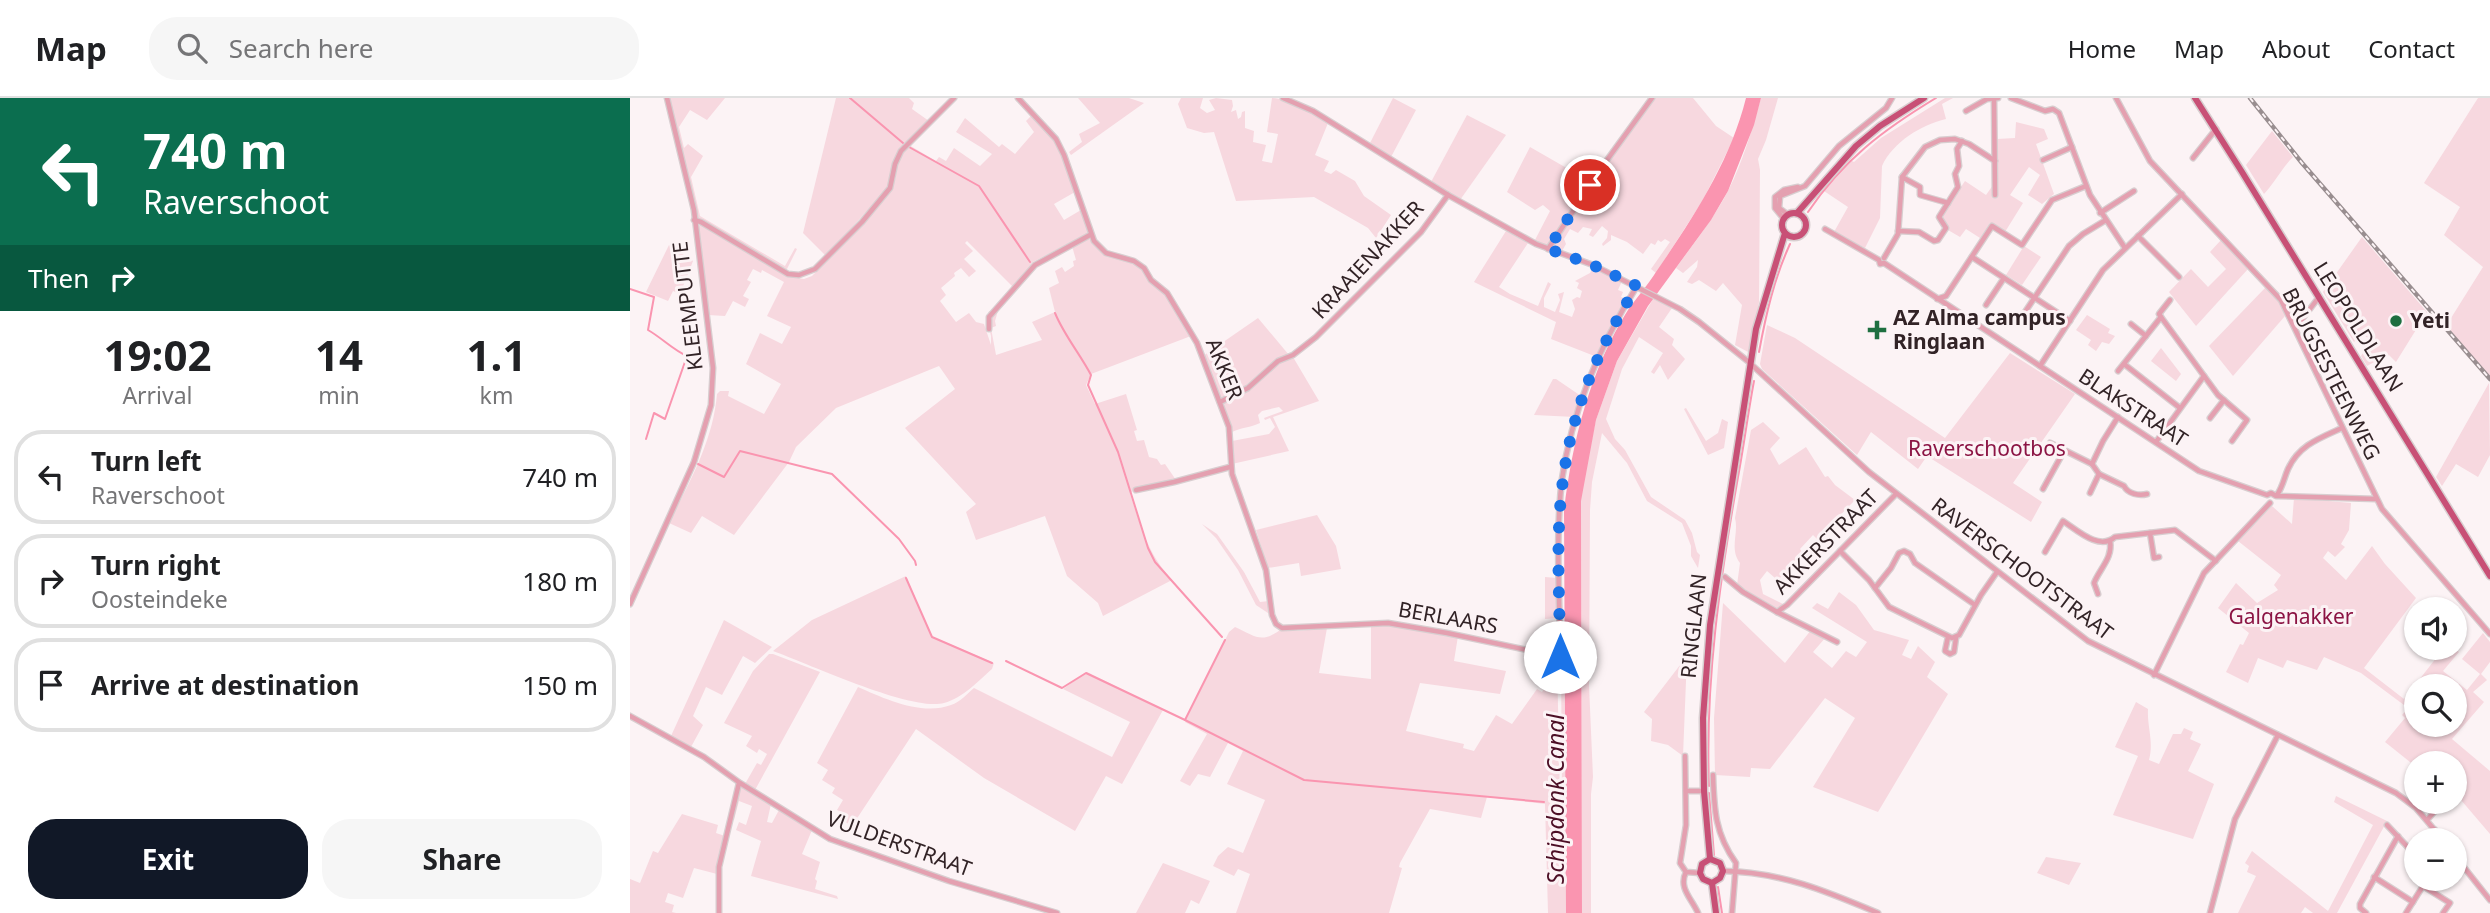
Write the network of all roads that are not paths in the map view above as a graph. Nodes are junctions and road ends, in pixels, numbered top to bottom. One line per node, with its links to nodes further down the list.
1 (667, 98): 29 (street, KLEEMPUTTE)
2 (1018, 98): 33 (street)
3 (1283, 98): 23 (street, KRAAIENAKKER)
4 (1652, 98): 37 (street)
5 (1892, 98): 28 (street)
6 (1924, 98): 27 (main road)
7 (2011, 98): 15 (street)
8 (2116, 98): 22 (street, BRUGSESTEENWEG)
9 (2195, 98): 13 (main road, LEOPOLDLAAN)
10 (953, 99): 29 (street, KLEEMPUTTE)
11 (1996, 99): 12 (street); 18 (street)
12 (1966, 111)
13 (2216, 130): 16 (street); 45 (main road, LEOPOLDLAAN)
14 (1962, 141): 18 (street); 19 (street); 25 (street)
15 (2072, 147): 17 (street); 20 (street)
16 (2193, 158)
17 (2043, 160)
18 (1995, 161): 24 (street)
19 (1902, 177): 25 (street); 32 (street)
20 (2086, 186): 26 (street); 38 (street)
21 (2134, 191): 26 (street)
22 (2182, 194): 35 (street); 54 (street, BRUGSESTEENWEG)
23 (1448, 195): 37 (street, RAVERSCHOOTSTRAAT); 64 (street, KRAAIENAKKER)
24 (1995, 195)
25 (1948, 202): 32 (street)
26 (2100, 213): 30 (street)
27 (1800, 215): 28 (main road); 34 (main road)
28 (1785, 216): 34 (main road)
29 (694, 220): 96 (street, KLEEMPUTTE)
30 (2106, 220): 36 (street); 44 (street)
31 (1825, 229): 39 (street, BLAKSTRAAT)
32 (1898, 231): 39 (street)
33 (1090, 235): 55 (street); 64 (street, AKKER)
34 (1788, 235): 57 (main road, RINGLAAN)
35 (2138, 236): 36 (street); 40 (street)
36 (2125, 248): 51 (street)
37 (1548, 249): 42 (street, RAVERSCHOOTSTRAAT)
38 (1972, 257): 41 (street); 43 (street)
39 (1882, 260): 46 (street, BLAKSTRAAT)
40 (2179, 277)
41 (2004, 278): 44 (street); 49 (street)
42 (1639, 287): 57 (street, RAVERSCHOOTSTRAAT); 74 (street, BERLAARS)
43 (1946, 296): 46 (street); 48 (street)
44 (2034, 297): 51 (street); 52 (street)
45 (2319, 297): 54 (street); 92 (main road, LEOPOLDLAAN)
46 (1937, 299): 48 (street, BLAKSTRAAT)
47 (2170, 300): 50 (street)
48 (1946, 304): 59 (street, BLAKSTRAAT)
49 (1986, 305)
50 (2161, 317): 56 (street); 61 (street)
51 (2070, 321): 59 (street)
52 (2017, 324)
53 (2131, 324): 56 (street)
54 (2295, 327): 68 (street, BRUGSESTEENWEG)
55 (989, 329)
56 (2146, 335): 58 (street)
57 (1753, 363): 62 (main road, RINGLAAN); 62 (main road, RINGLAAN); 79 (street, RAVERSCHOOTSTRAAT)
58 (2124, 365): 60 (street); 65 (street)
59 (2040, 366): 66 (street, BLAKSTRAAT)
60 (2118, 371)
61 (2202, 379): 63 (street); 65 (street)
62 (1746, 398): 107 (main road, RINGLAAN)
63 (2224, 400): 67 (street); 69 (street)
64 (1220, 402): 74 (street, AKKER)
65 (2179, 408): 70 (street)
66 (2118, 417): 70 (street, BLAKSTRAAT); 73 (street)
67 (2210, 418)
68 (2342, 428): 82 (street); 83 (street, BRUGSESTEENWEG)
69 (2232, 441)
70 (2156, 442): 81 (street, BLAKSTRAAT)
71 (2050, 443): 72 (street)
72 (2064, 451): 73 (street); 77 (street)
73 (2092, 464): 75 (street)
74 (1230, 467): 76 (street)
75 (2099, 474): 78 (street); 80 (street)
76 (1136, 489)
77 (2043, 489)
78 (2090, 493)
79 (1896, 494): 87 (street, AKKERSTRAAT); 91 (street, RAVERSCHOOTSTRAAT)
80 (2147, 494)
81 (2267, 495): 82 (street); 84 (street)
82 (2276, 496): 83 (street); 84 (street)
83 (2376, 499): 99 (street, BRUGSESTEENWEG)
84 (2270, 503): 90 (street)
85 (2150, 533): 86 (street); 89 (street); 90 (street)
86 (2110, 541): 88 (street); 95 (street)
87 (1840, 551): 94 (street); 98 (street, AKKERSTRAAT)
88 (2045, 552)
89 (2159, 557)
90 (2216, 561): 101 (street)
91 (1997, 572): 97 (street); 101 (street, RAVERSCHOOTSTRAAT)
92 (2490, 576)
93 (1725, 577): 98 (street)
94 (1875, 588): 97 (street); 97 (street)
95 (2098, 594)
96 (630, 604)
97 (1975, 605)
98 (1777, 612): 100 (street)
99 (2490, 634)
100 (1837, 642)
101 (2154, 675): 103 (street, RAVERSCHOOTSTRAAT)
102 (630, 716): 106 (street, VULDERSTRAAT)
103 (2278, 735): 110 (street, RAVERSCHOOTSTRAAT); 133 (street)
104 (1685, 756): 108 (street)
105 (1713, 775): 119 (street)
106 (740, 783): 127 (street); 128 (street, VULDERSTRAAT)
107 (1704, 790): 108 (street); 115 (main road, RINGLAAN)
108 (1686, 791): 118 (street)
109 (2432, 814): 110 (street)
110 (2427, 820): 112 (street, RAVERSCHOOTSTRAAT)
111 (2387, 825): 113 (street)
112 (2433, 828)
113 (2398, 836): 114 (street); 121 (street)
114 (2404, 842)
115 (1710, 859): 116 (main road); 120 (main road)
116 (1723, 871): 119 (street); 122 (main road)
117 (2467, 871): 125 (street)
118 (1686, 872): 120 (street); 129 (street)
119 (1736, 872): 131 (street); 132 (street)
120 (1700, 873): 122 (main road)
121 (2374, 877): 126 (street); 134 (street)
122 (1712, 883): 130 (main road)
123 (2420, 891): 126 (street)
124 (2430, 891): 136 (street)
125 (2490, 900)
126 (2413, 902): 135 (street)
127 (719, 913)
128 (1057, 913)
129 (1698, 913)
130 (1716, 913)
131 (1732, 913)
132 (1878, 913)
133 (2210, 913)
134 (2366, 913)
135 (2406, 913)
136 (2443, 913)

